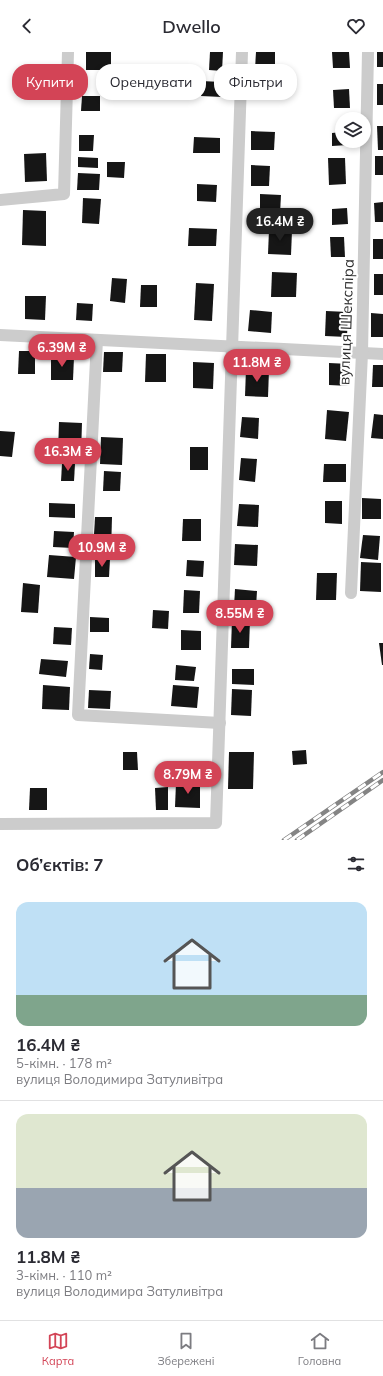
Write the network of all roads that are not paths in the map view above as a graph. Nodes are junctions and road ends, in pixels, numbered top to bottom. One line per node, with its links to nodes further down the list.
1 (68, 52): 4 (street)
2 (242, 52): 7 (street)
3 (368, 52): 8 (street, вулиця Шекспіра)
4 (0, 200)
5 (0, 335): 6 (street)
6 (97, 340): 7 (street); 11 (street)
7 (231, 346): 8 (street); 11 (street)
8 (362, 353): 9 (street); 10 (street, вулиця Шекспіра)
9 (383, 354)
10 (351, 593)
11 (220, 723): 12 (street)
12 (0, 824)

